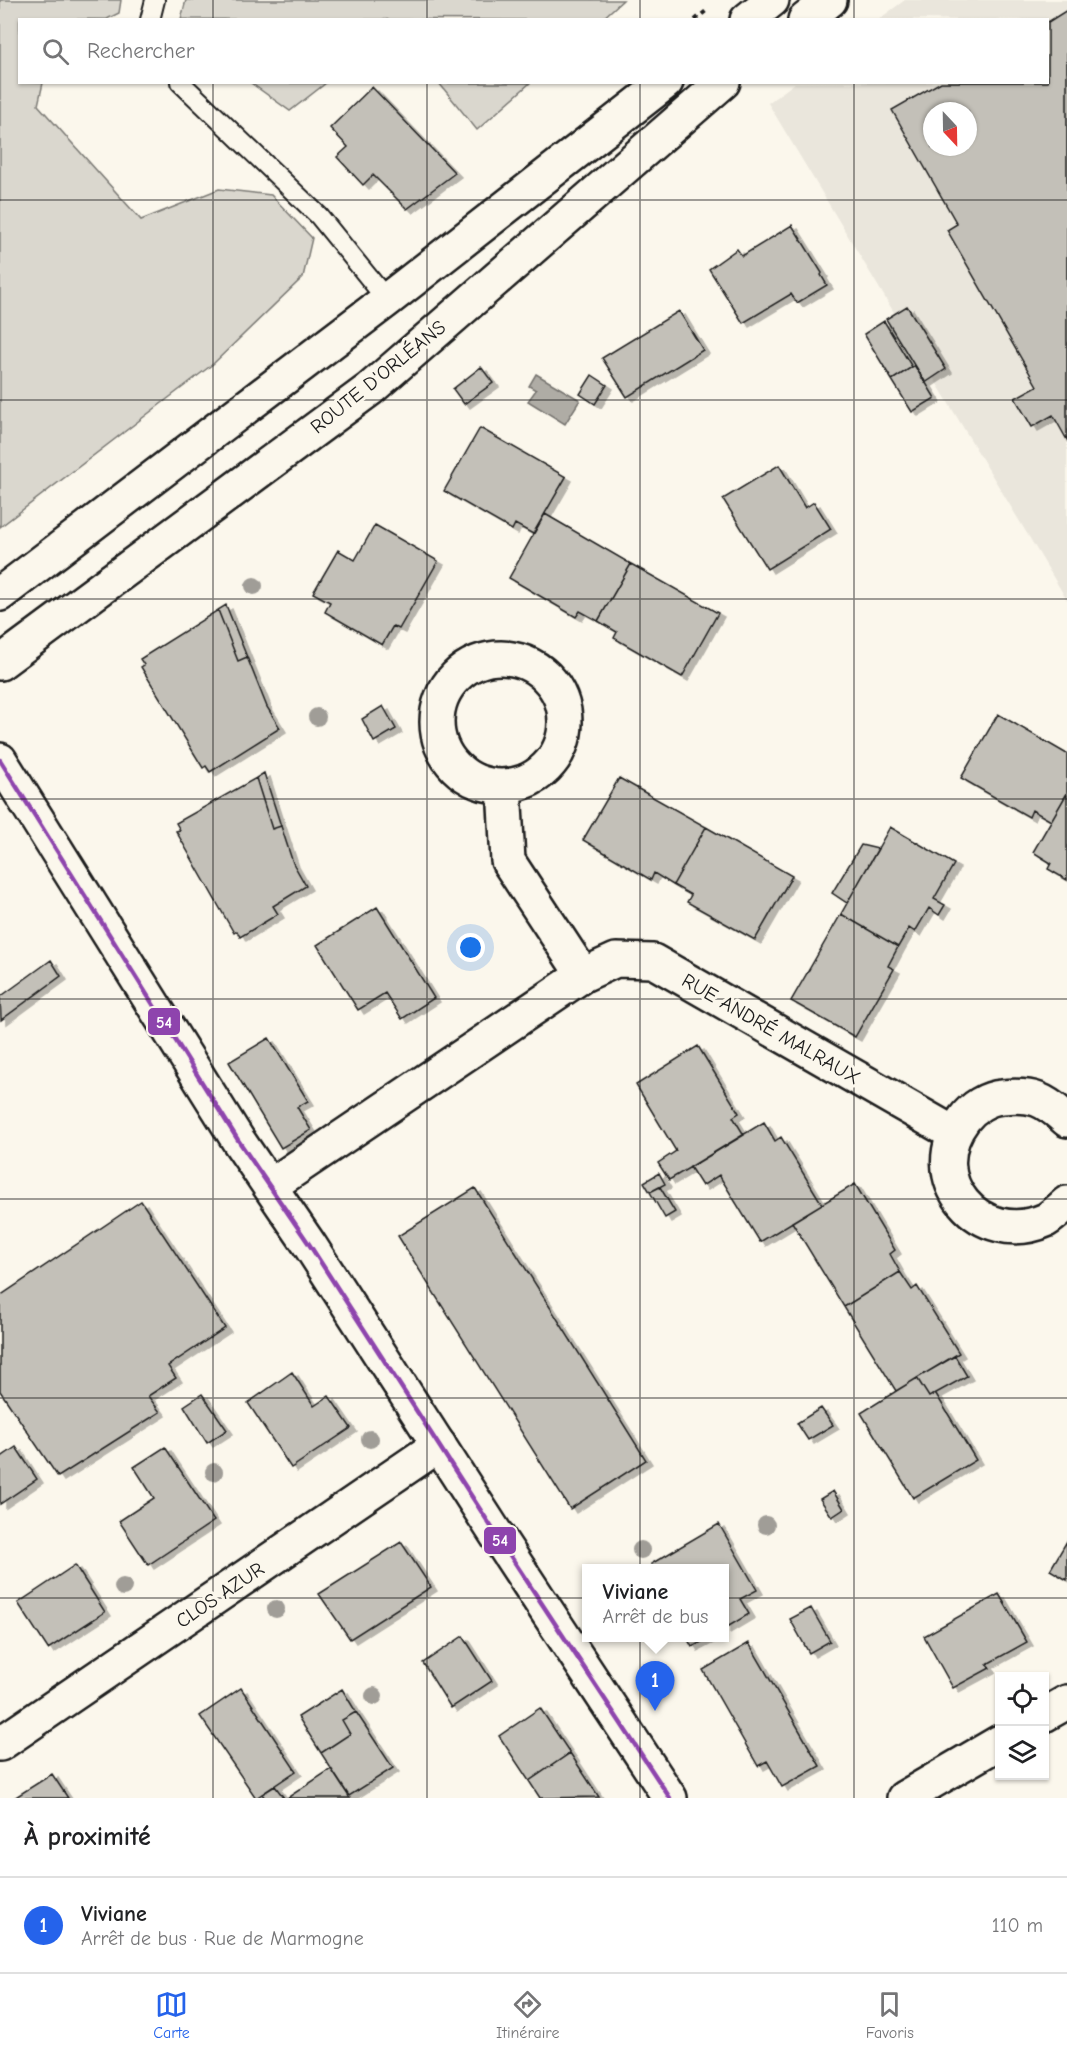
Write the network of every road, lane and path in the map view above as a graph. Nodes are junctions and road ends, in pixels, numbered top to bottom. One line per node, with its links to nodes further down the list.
1 (155, 0): 4 (lane)
2 (772, 0): 5 (street)
3 (830, 0): 6 (street)
4 (150, 18)
5 (750, 18)
6 (808, 18)
7 (182, 84): 10 (lane)
8 (663, 84): 10 (street)
9 (721, 84): 12 (street, ROUTE D'ORLÉANS)
10 (387, 300): 11 (street)
11 (0, 594)
12 (8, 657)
13 (0, 760): 18 (street)
14 (504, 786): 15 (street)
15 (583, 975): 17 (street, RUE ANDRÉ MALRAUX); 18 (street, RUE ANDRÉ MALRAUX)
16 (1067, 1120): 17 (street)
17 (954, 1133): 19 (street)
18 (280, 1180): 20 (street)
19 (1067, 1203)
20 (439, 1445): 23 (street, CLOS AZUR); 25 (street)
21 (1067, 1702): 22 (street)
22 (1049, 1712)
23 (0, 1744)
24 (995, 1744): 26 (street)
25 (670, 1798)
26 (904, 1798)

